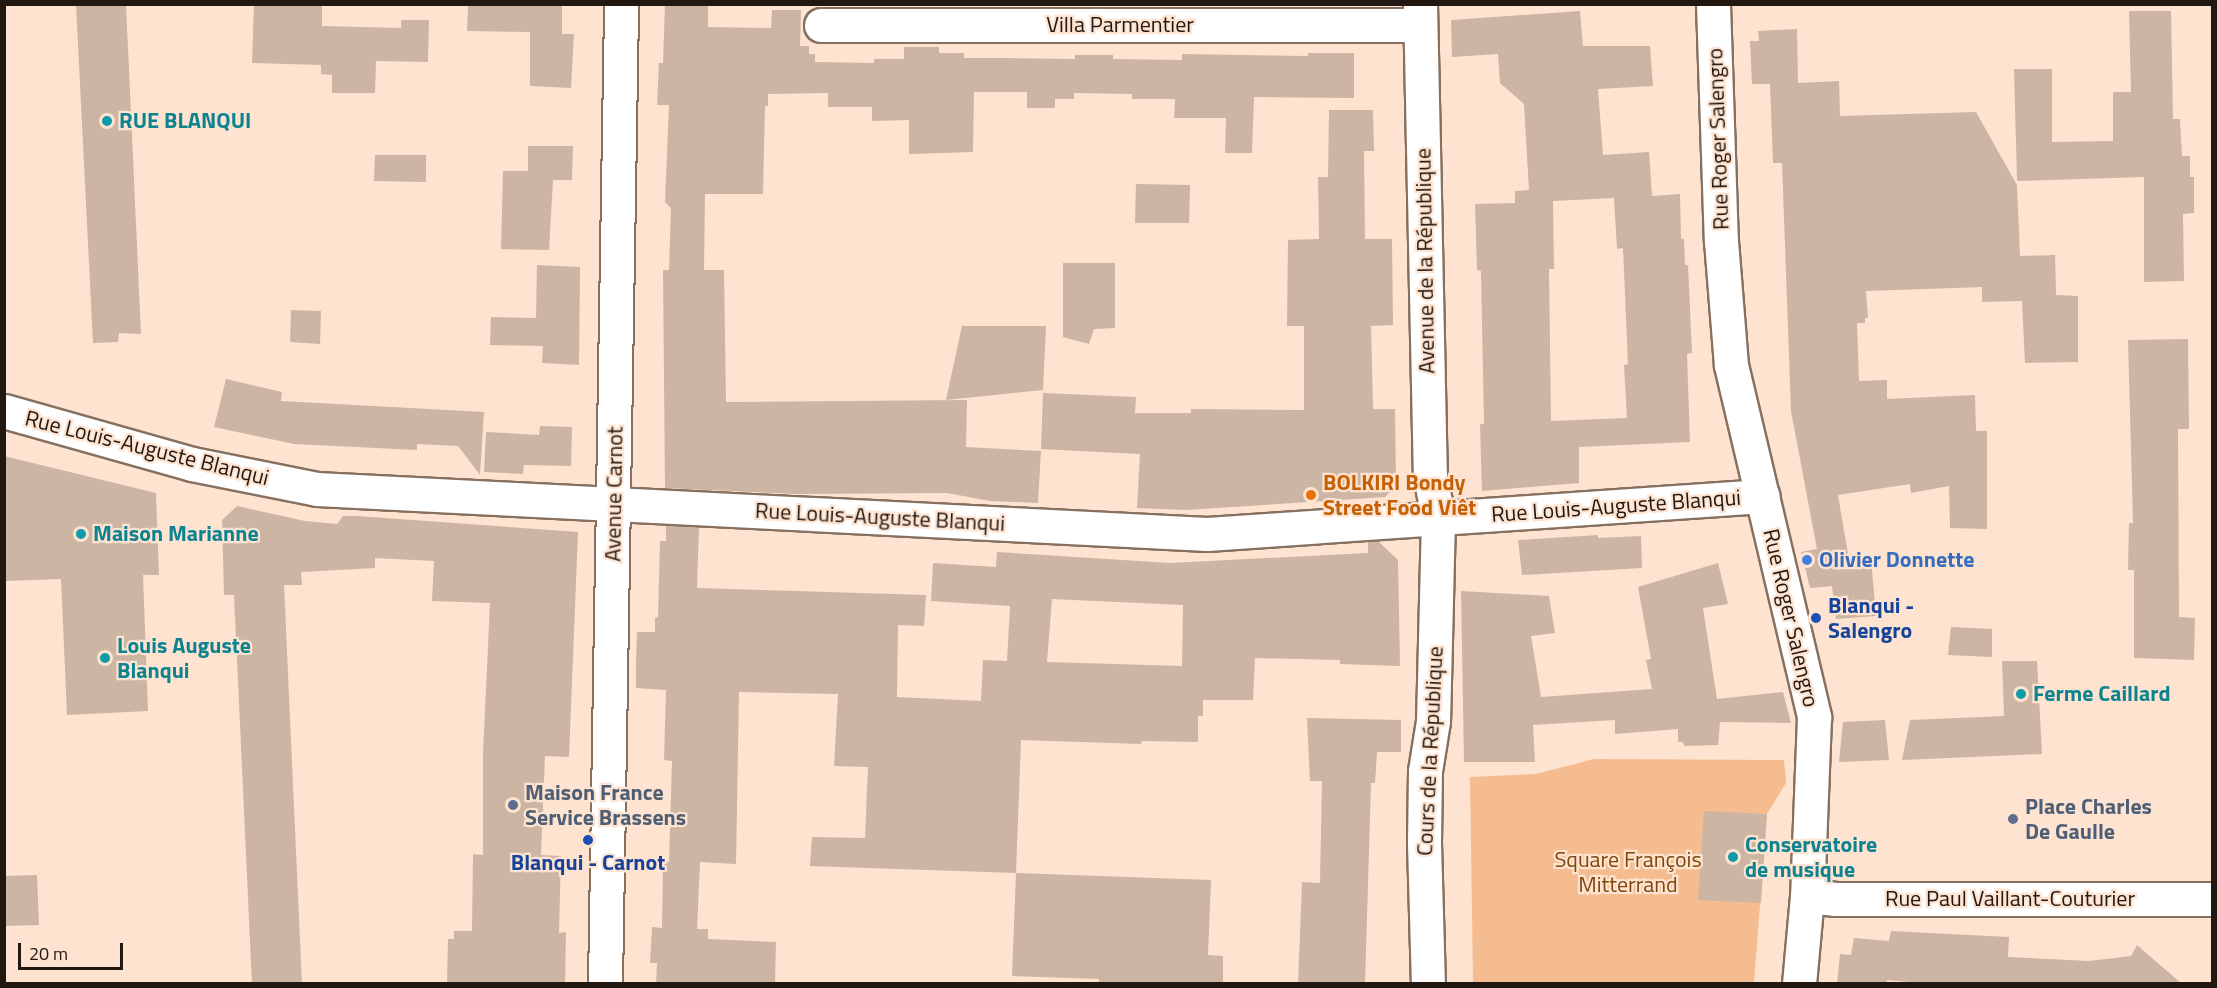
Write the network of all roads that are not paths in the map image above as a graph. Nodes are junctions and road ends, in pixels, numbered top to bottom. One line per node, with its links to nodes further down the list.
1 (621, 4): 7 (street, Avenue Carnot)
2 (1713, 4): 6 (street, Rue Roger Salengro)
3 (1420, 15): 4 (street, Villa Parmentier); 8 (street, Avenue de la République)
4 (820, 25)
5 (4, 411): 7 (street, Rue Louis-Auguste Blanqui)
6 (1763, 496): 8 (street, Rue Louis-Auguste Blanqui); 9 (street, Rue Roger Salengro)
7 (614, 505): 8 (street, Rue Louis-Auguste Blanqui); 11 (street, Avenue Carnot)
8 (1438, 518): 12 (street, Cours de la République)
9 (1807, 896): 10 (street, Rue Paul Vaillant-Couturier); 13 (street, Rue Roger Salengro)
10 (2212, 899)
11 (604, 984)
12 (1428, 984)
13 (1799, 984)

